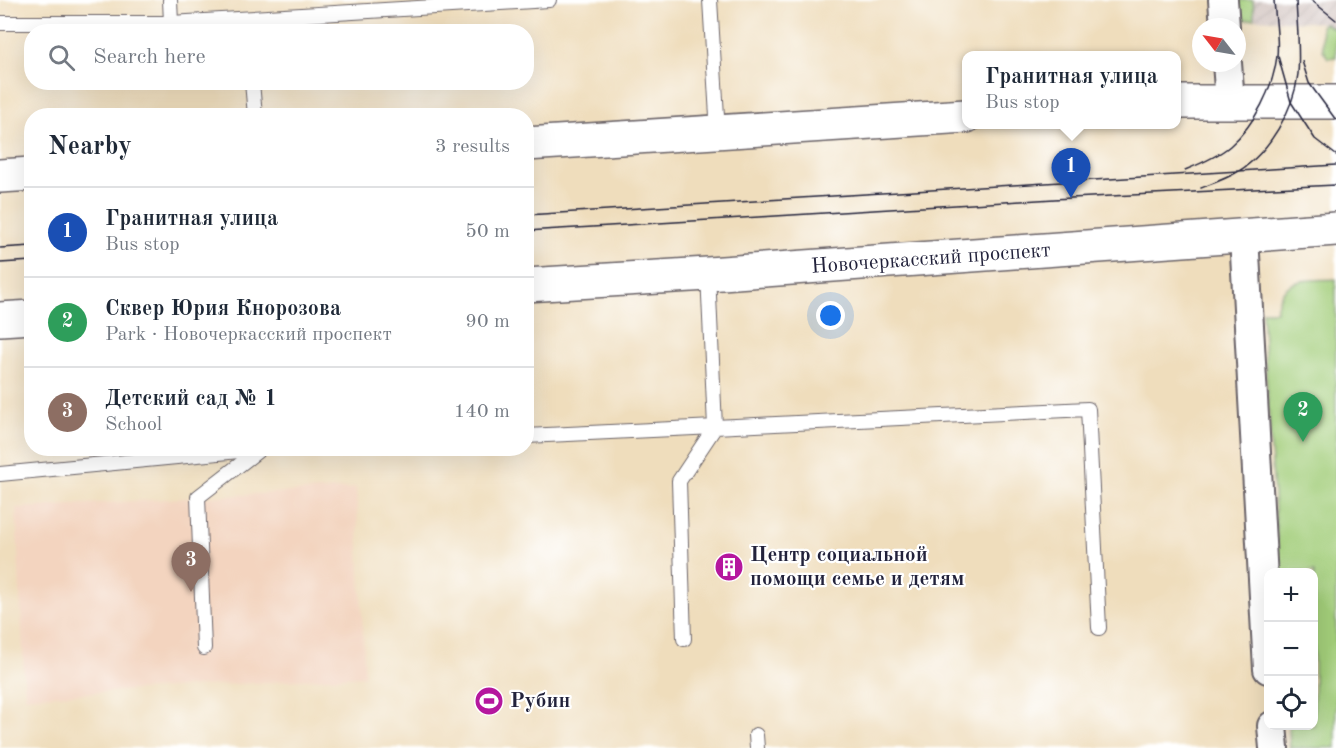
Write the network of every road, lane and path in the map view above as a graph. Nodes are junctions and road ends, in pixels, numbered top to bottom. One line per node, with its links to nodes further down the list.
1 (170, 0): 7 (lane)
2 (549, 0): 8 (lane)
3 (710, 0): 16 (lane)
4 (1223, 0): 5 (street)
5 (1224, 18)
6 (0, 23): 7 (lane)
7 (171, 24)
8 (258, 24)
9 (1228, 72): 12 (street)
10 (253, 90): 14 (lane)
11 (1181, 102): 12 (main road)
12 (1230, 102): 13 (main road)
13 (1336, 102)
14 (254, 108)
15 (962, 116): 16 (main road)
16 (718, 133): 17 (main road)
17 (534, 144)
18 (24, 174): 19 (main road)
19 (0, 176)
20 (1336, 229): 21 (main road, Новочеркасский проспект)
21 (1244, 236): 22 (main road, Новочеркасский проспект); 31 (street)
22 (708, 274): 23 (main road, Новочеркасский проспект); 26 (lane)
23 (534, 285)
24 (24, 318): 25 (main road)
25 (0, 319)
26 (715, 427): 27 (lane); 32 (lane); 33 (lane)
27 (534, 436)
28 (187, 456): 30 (lane)
29 (251, 456): 34 (lane)
30 (0, 474)
31 (1266, 622)
32 (1099, 628)
33 (684, 639)
34 (204, 648)
35 (1272, 730): 36 (street)
36 (1274, 748)

